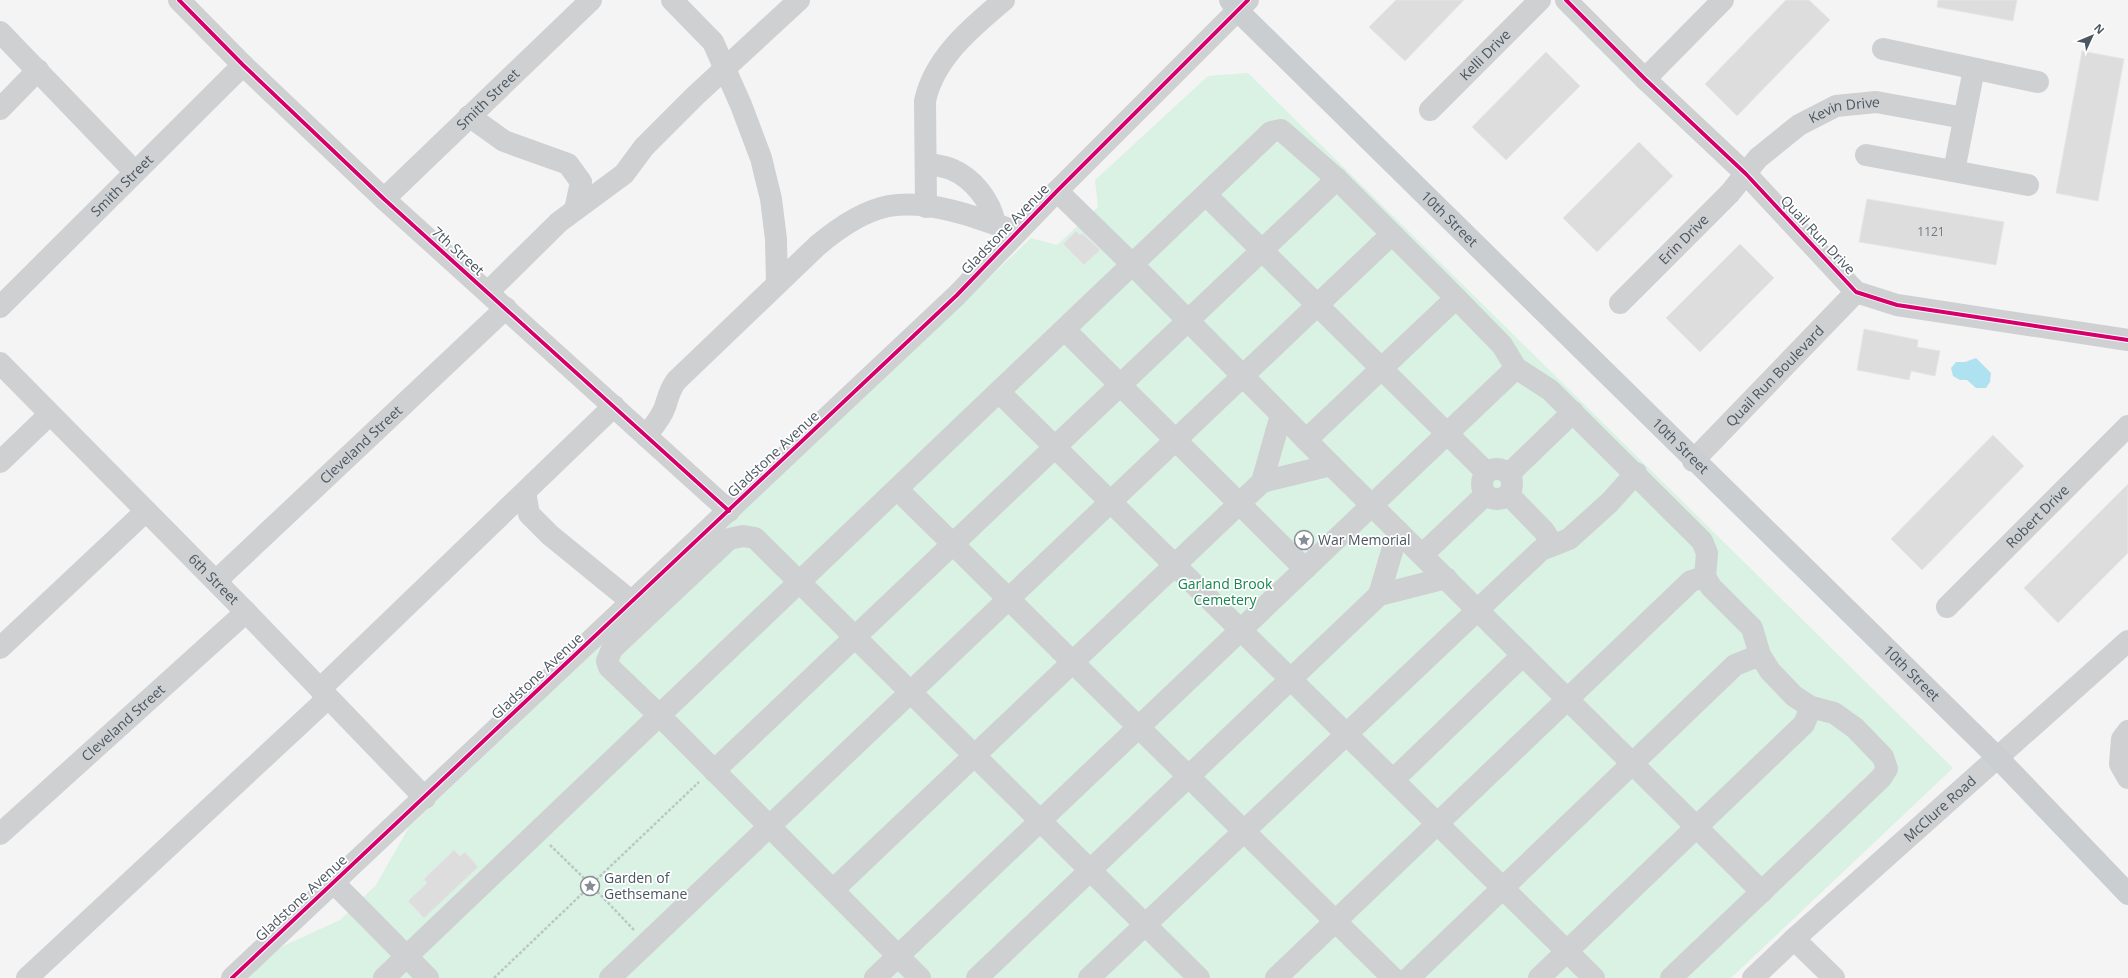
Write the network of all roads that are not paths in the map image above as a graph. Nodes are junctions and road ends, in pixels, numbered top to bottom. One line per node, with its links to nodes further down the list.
1 (179, 0): 12 (street, 7th Street)
2 (591, 0): 20 (street, Smith Street)
3 (672, 0): 14 (street)
4 (799, 0): 14 (street)
5 (1004, 0): 23 (street)
6 (1540, 0): 19 (street, Kelli Drive)
7 (1566, 0): 16 (street, Quail Run Drive)
8 (1723, 0): 16 (street)
9 (1234, 3): 29 (street, Gladstone Avenue); 66 (main road, 10th Street)
10 (0, 32): 15 (street)
11 (1884, 49): 13 (street)
12 (243, 65): 25 (street, Smith Street); 31 (street, 7th Street)
13 (1974, 68): 17 (street); 21 (street)
14 (724, 69): 33 (street); 39 (street)
15 (38, 70): 18 (street); 25 (street)
16 (1645, 79): 26 (street, Quail Run Drive)
17 (2038, 82)
18 (0, 109)
19 (1430, 110)
20 (469, 116): 31 (street, Smith Street); 33 (street)
21 (1964, 118): 24 (street); 26 (street, Kevin Drive)
22 (1866, 155): 24 (street)
23 (926, 163): 32 (street); 34 (street)
24 (1954, 171): 28 (street)
25 (135, 172): 45 (street, Smith Street)
26 (1746, 174): 41 (street, Quail Run Drive); 43 (street, Erin Drive)
27 (1337, 179): 30 (street); 36 (street); 37 (street)
28 (2028, 184)
29 (1057, 191): 35 (street, Gladstone Avenue); 38 (street)
30 (1206, 194): 37 (street); 38 (street)
31 (384, 198): 40 (street, 7th Street)
32 (926, 207): 34 (street); 39 (street)
33 (575, 210): 40 (street)
34 (994, 224): 35 (street)
35 (1017, 232): 80 (street, Gladstone Avenue)
36 (1392, 234): 42 (street); 44 (street)
37 (1262, 250): 44 (street); 47 (street)
38 (1134, 265): 47 (street); 48 (street)
39 (777, 284): 62 (street)
40 (488, 292): 46 (street, 7th Street)
41 (1856, 292): 49 (street, Quail Run Drive); 66 (street, Quail Run Boulevard)
42 (1456, 298): 51 (street); 52 (street)
43 (1620, 303)
44 (1317, 304): 51 (street); 53 (street)
45 (0, 306)
46 (506, 308): 56 (street, 7th Street); 89 (street, Cleveland Street)
47 (1188, 320): 53 (street); 54 (street)
48 (1065, 330): 54 (street); 55 (street)
49 (2128, 340)
50 (0, 363): 58 (street, 6th Street)
51 (1382, 368): 61 (street); 64 (street)
52 (1516, 368): 57 (street); 61 (street)
53 (1242, 376): 59 (street); 63 (street)
54 (1120, 385): 63 (street); 65 (street)
55 (999, 392): 65 (street); 73 (street)
56 (614, 406): 62 (street, 7th Street); 74 (street)
57 (1573, 412): 70 (street); 72 (street)
58 (50, 414): 67 (street); 79 (street, 6th Street)
59 (1281, 415): 64 (street); 71 (street)
60 (2128, 426): 94 (street, Robert Drive)
61 (1447, 434): 69 (street); 78 (street)
62 (646, 436): 80 (street, 7th Street)
63 (1175, 440): 76 (street); 77 (street)
64 (1306, 440): 68 (street)
65 (1055, 447): 76 (street); 82 (street)
66 (1693, 461): 114 (main road, 10th Street)
67 (0, 462)
68 (1331, 465): 71 (street); 78 (street)
69 (1486, 472): 72 (street); 75 (street)
70 (1636, 474): 83 (street); 87 (street)
71 (1262, 482): 77 (street)
72 (1509, 484): 75 (street); 83 (street)
73 (897, 489): 82 (street); 90 (street)
74 (525, 492): 93 (street); 106 (street)
75 (1485, 495): 84 (street)
76 (1110, 501): 85 (street); 92 (street)
77 (1240, 504): 85 (street); 86 (street)
78 (1372, 505): 81 (street); 86 (street)
79 (146, 511): 89 (street, 6th Street); 100 (street)
80 (729, 511): 93 (street, Gladstone Avenue)
81 (1398, 531): 84 (street); 91 (street)
82 (952, 544): 92 (street); 98 (street)
83 (1552, 544): 95 (street)
84 (1422, 555): 88 (street)
85 (1174, 566): 97 (street); 103 (street)
86 (1305, 569): 97 (street)
87 (1705, 577): 102 (street); 107 (street)
88 (1446, 578): 91 (street); 95 (street)
89 (216, 581): 96 (street, 6th Street)
90 (799, 582): 98 (street); 109 (street); 109 (street)
91 (1379, 595): 104 (street)
92 (1008, 599): 103 (street); 105 (street)
93 (632, 602): 120 (street, Gladstone Avenue)
94 (1948, 607)
95 (1478, 610): 101 (street); 112 (street)
96 (246, 612): 106 (street, 6th Street); 126 (street, Cleveland Street)
97 (1241, 630): 104 (street); 110 (street)
98 (854, 638): 105 (street); 116 (street)
99 (2128, 641): 114 (street, McClure Road)
100 (0, 648)
101 (1523, 655): 107 (street); 119 (street)
102 (1760, 655): 108 (street); 115 (street)
103 (1072, 662): 110 (street); 113 (street)
104 (1291, 679): 112 (street); 117 (street)
105 (909, 692): 113 (street); 123 (street)
106 (324, 693): 120 (street, 6th Street); 139 (street)
107 (1568, 698): 115 (street); 122 (street)
108 (1811, 706): 124 (street); 131 (street)
109 (659, 715): 116 (street); 137 (street)
110 (1138, 727): 117 (street); 121 (street)
111 (2128, 731): 118 (street)
112 (1346, 734): 119 (street); 125 (street)
113 (974, 756): 121 (street); 130 (street)
114 (1997, 757): 132 (main road, 10th Street); 135 (street, McClure Road)
115 (1632, 762): 124 (street); 129 (street)
116 (714, 771): 123 (street)
117 (1188, 776): 125 (street); 127 (street)
118 (2128, 778)
119 (1392, 780): 122 (street)
120 (425, 798): 128 (street, Gladstone Avenue)
121 (1040, 821): 127 (street); 138 (street)
122 (1437, 824): 129 (street); 133 (street)
123 (769, 826): 130 (street); 143 (street)
124 (1697, 827): 131 (street); 136 (street)
125 (1244, 831): 133 (street); 134 (street)
126 (0, 834)
127 (1090, 870): 134 (street); 146 (street)
128 (334, 884): 137 (street); 140 (street, Gladstone Avenue)
129 (1502, 888): 136 (street); 151 (street)
130 (833, 890): 138 (street)
131 (1762, 892): 154 (street)
132 (2128, 894)
133 (1335, 921): 149 (street); 150 (street)
134 (1145, 925): 147 (street); 148 (street)
135 (1794, 939): 155 (street, McClure Road); 156 (street)
136 (1567, 952): 152 (street); 153 (street)
137 (407, 956): 141 (street); 142 (street)
138 (898, 956): 144 (street); 145 (street)
139 (28, 978)
140 (232, 978)
141 (384, 978)
142 (428, 978)
143 (610, 978)
144 (875, 978)
145 (920, 978)
146 (977, 978)
147 (1089, 978)
148 (1199, 978)
149 (1276, 978)
150 (1393, 978)
151 (1409, 978)
152 (1539, 978)
153 (1594, 978)
154 (1671, 978)
155 (1753, 978)
156 (1834, 978)

